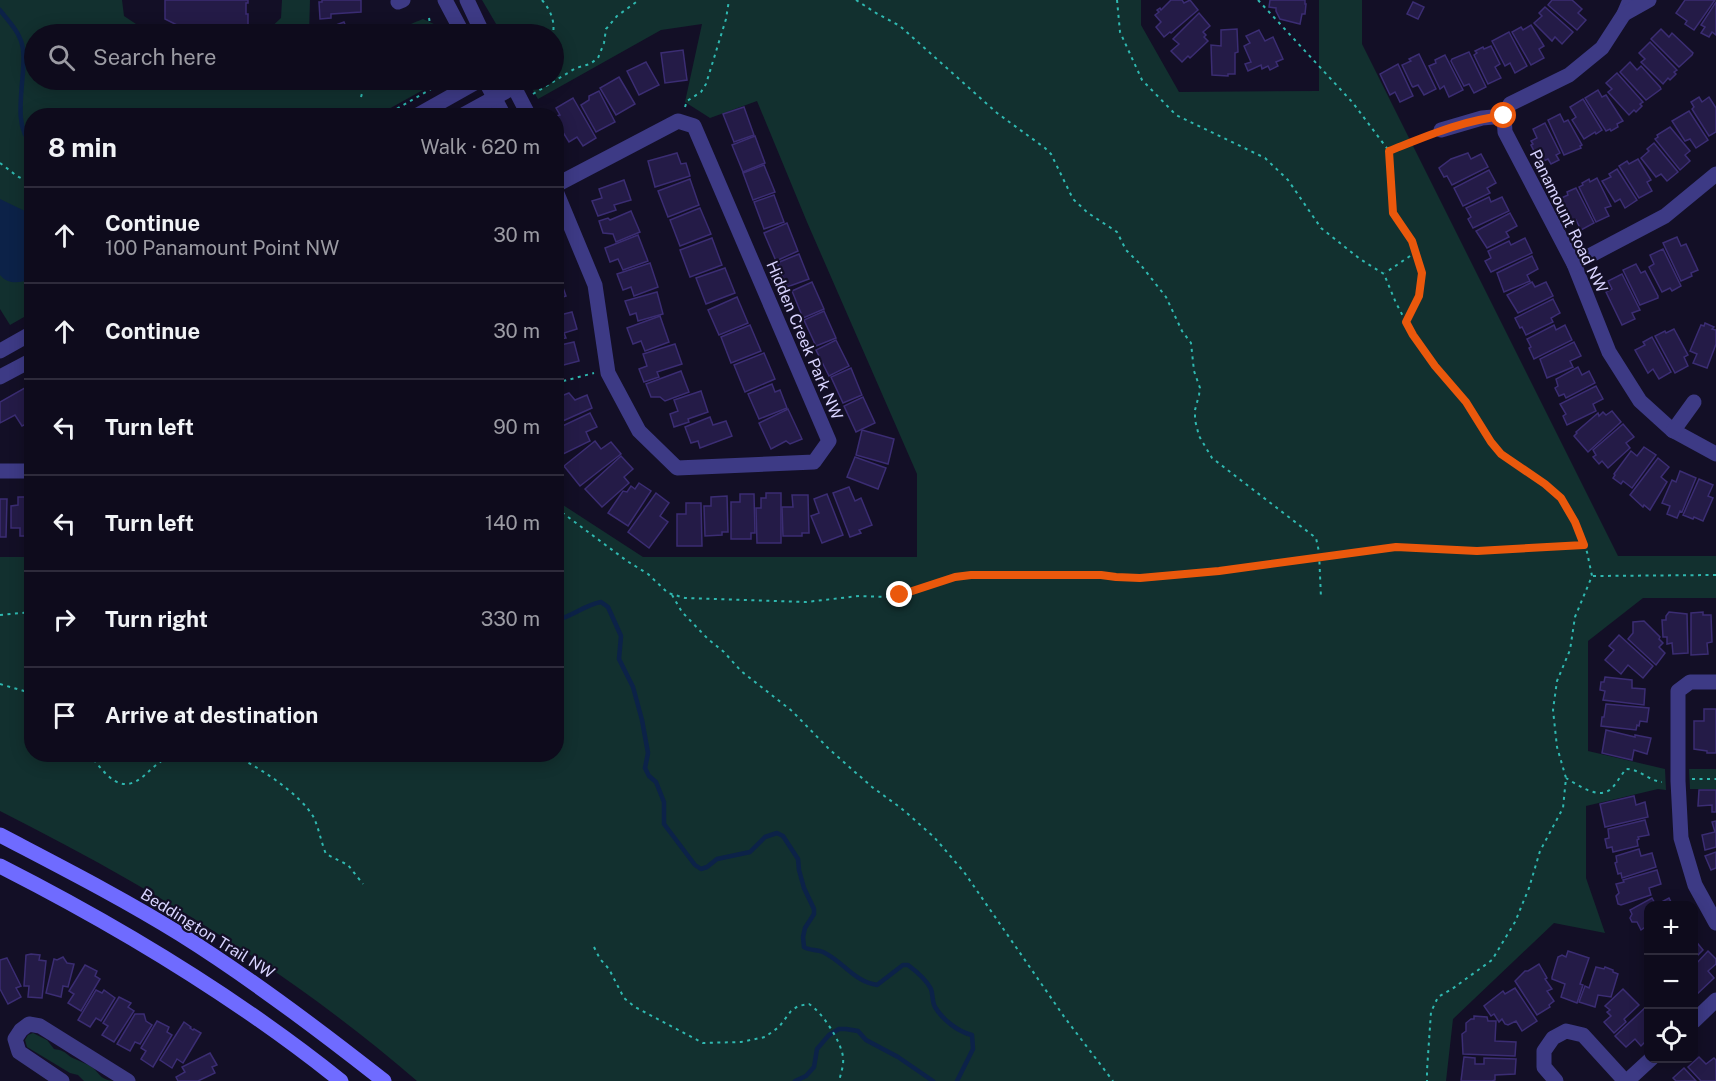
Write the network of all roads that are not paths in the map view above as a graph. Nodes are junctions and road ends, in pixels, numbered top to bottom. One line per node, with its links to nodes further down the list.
1 (445, 0): 5 (street)
2 (467, 0): 6 (street)
3 (1649, 0): 4 (street)
4 (1627, 7): 16 (street)
5 (458, 24)
6 (478, 24)
7 (462, 90): 12 (street)
8 (490, 90): 11 (street)
9 (502, 90): 11 (street)
10 (515, 90): 15 (street)
11 (494, 97): 13 (street); 14 (street)
12 (430, 108)
13 (475, 108)
14 (500, 108)
15 (525, 108)
16 (1504, 116): 17 (street); 21 (street, Panamount Road NW)
17 (1441, 130)
18 (1716, 174): 21 (street)
19 (564, 181): 20 (street, Hidden Creek Park NW)
20 (564, 209)
21 (1574, 264): 27 (street, Panamount Road NW)
22 (24, 338): 23 (street)
23 (0, 351)
24 (24, 364): 25 (street)
25 (0, 377)
26 (1694, 402): 27 (street)
27 (1673, 431): 28 (street, Panamount Road NW)
28 (1716, 454)
29 (0, 471): 30 (street)
30 (24, 471)
31 (1716, 682): 34 (street)
32 (0, 835): 41 (main road, Beddington Trail NW)
33 (0, 866): 40 (main road)
34 (1716, 923)
35 (1716, 1000): 36 (street)
36 (1698, 1017)
37 (1647, 1063): 43 (street)
38 (62, 1081): 39 (street)
39 (128, 1081)
40 (341, 1081)
41 (384, 1081)
42 (1556, 1081): 43 (street)
43 (1626, 1081)

